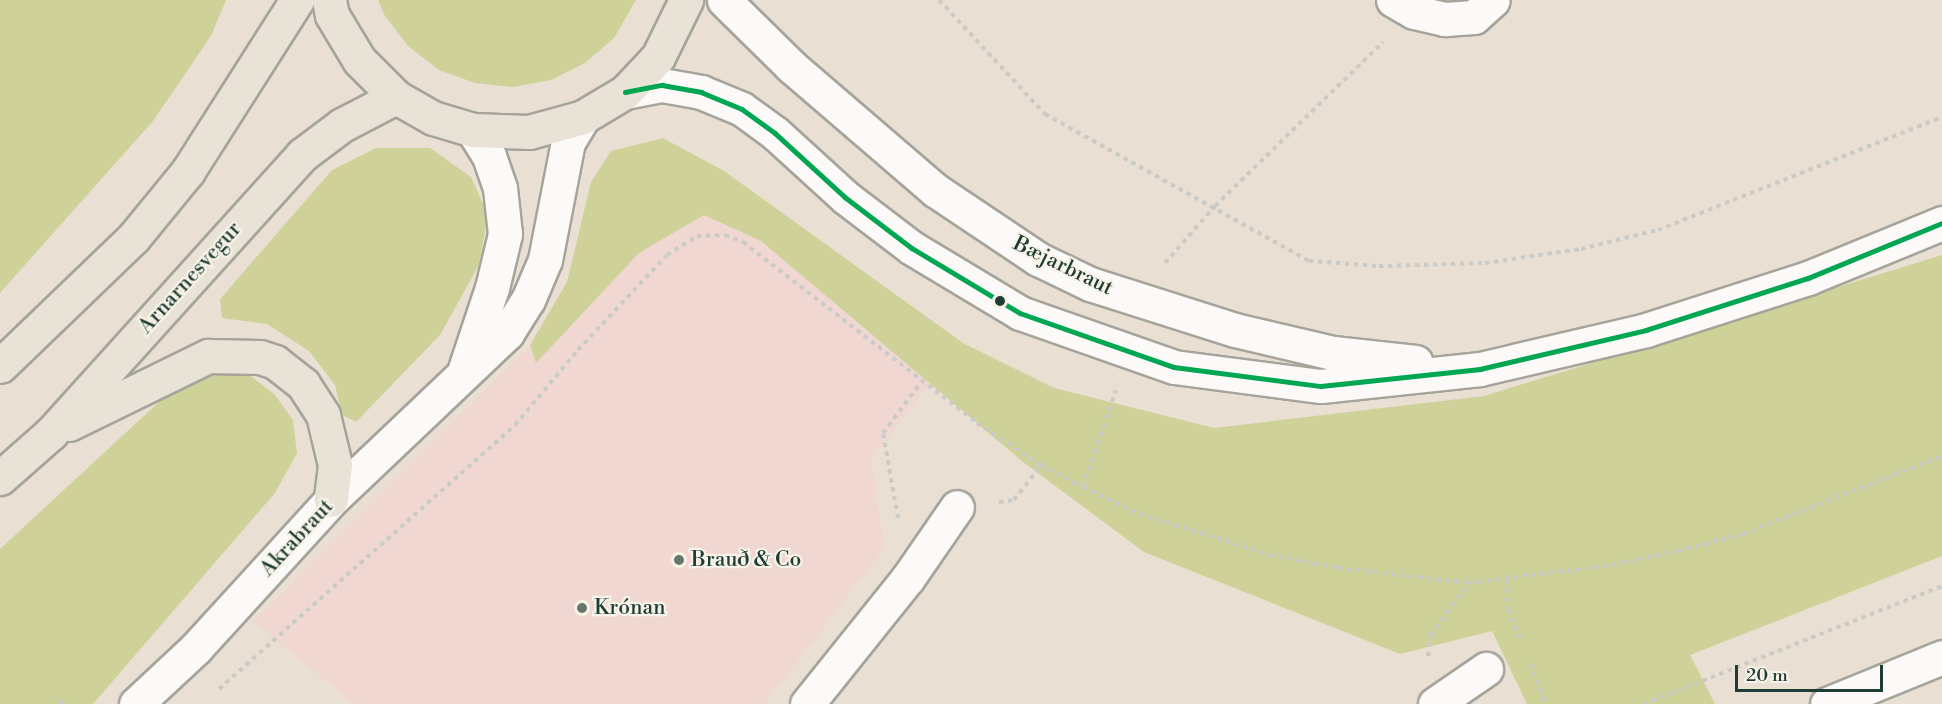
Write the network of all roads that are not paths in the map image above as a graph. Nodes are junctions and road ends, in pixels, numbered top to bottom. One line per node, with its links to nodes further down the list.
1 (297, 0): 12 (main road)
2 (329, 0): 8 (main road)
3 (686, 0): 7 (main road)
4 (724, 0): 13 (street, Bæjarbraut)
5 (1492, 0): 6 (street)
6 (1403, 6)
7 (625, 92): 9 (main road); 13 (street, Bæjarbraut)
8 (396, 97): 10 (main road); 15 (main road, Arnarnesvegur)
9 (583, 117): 10 (main road); 14 (street, Akrabraut)
10 (473, 130): 14 (street, Akrabraut)
11 (1942, 223): 13 (street, Bæjarbraut)
12 (0, 366)
13 (1480, 369)
14 (462, 377): 17 (street, Akrabraut)
15 (51, 433): 16 (main road, Arnarnesvegur); 17 (main road)
16 (0, 478)
17 (332, 500): 21 (street, Akrabraut)
18 (957, 507): 22 (street)
19 (1942, 657): 24 (street)
20 (1486, 669): 23 (street)
21 (136, 704)
22 (807, 704)
23 (1435, 704)
24 (1827, 704)

